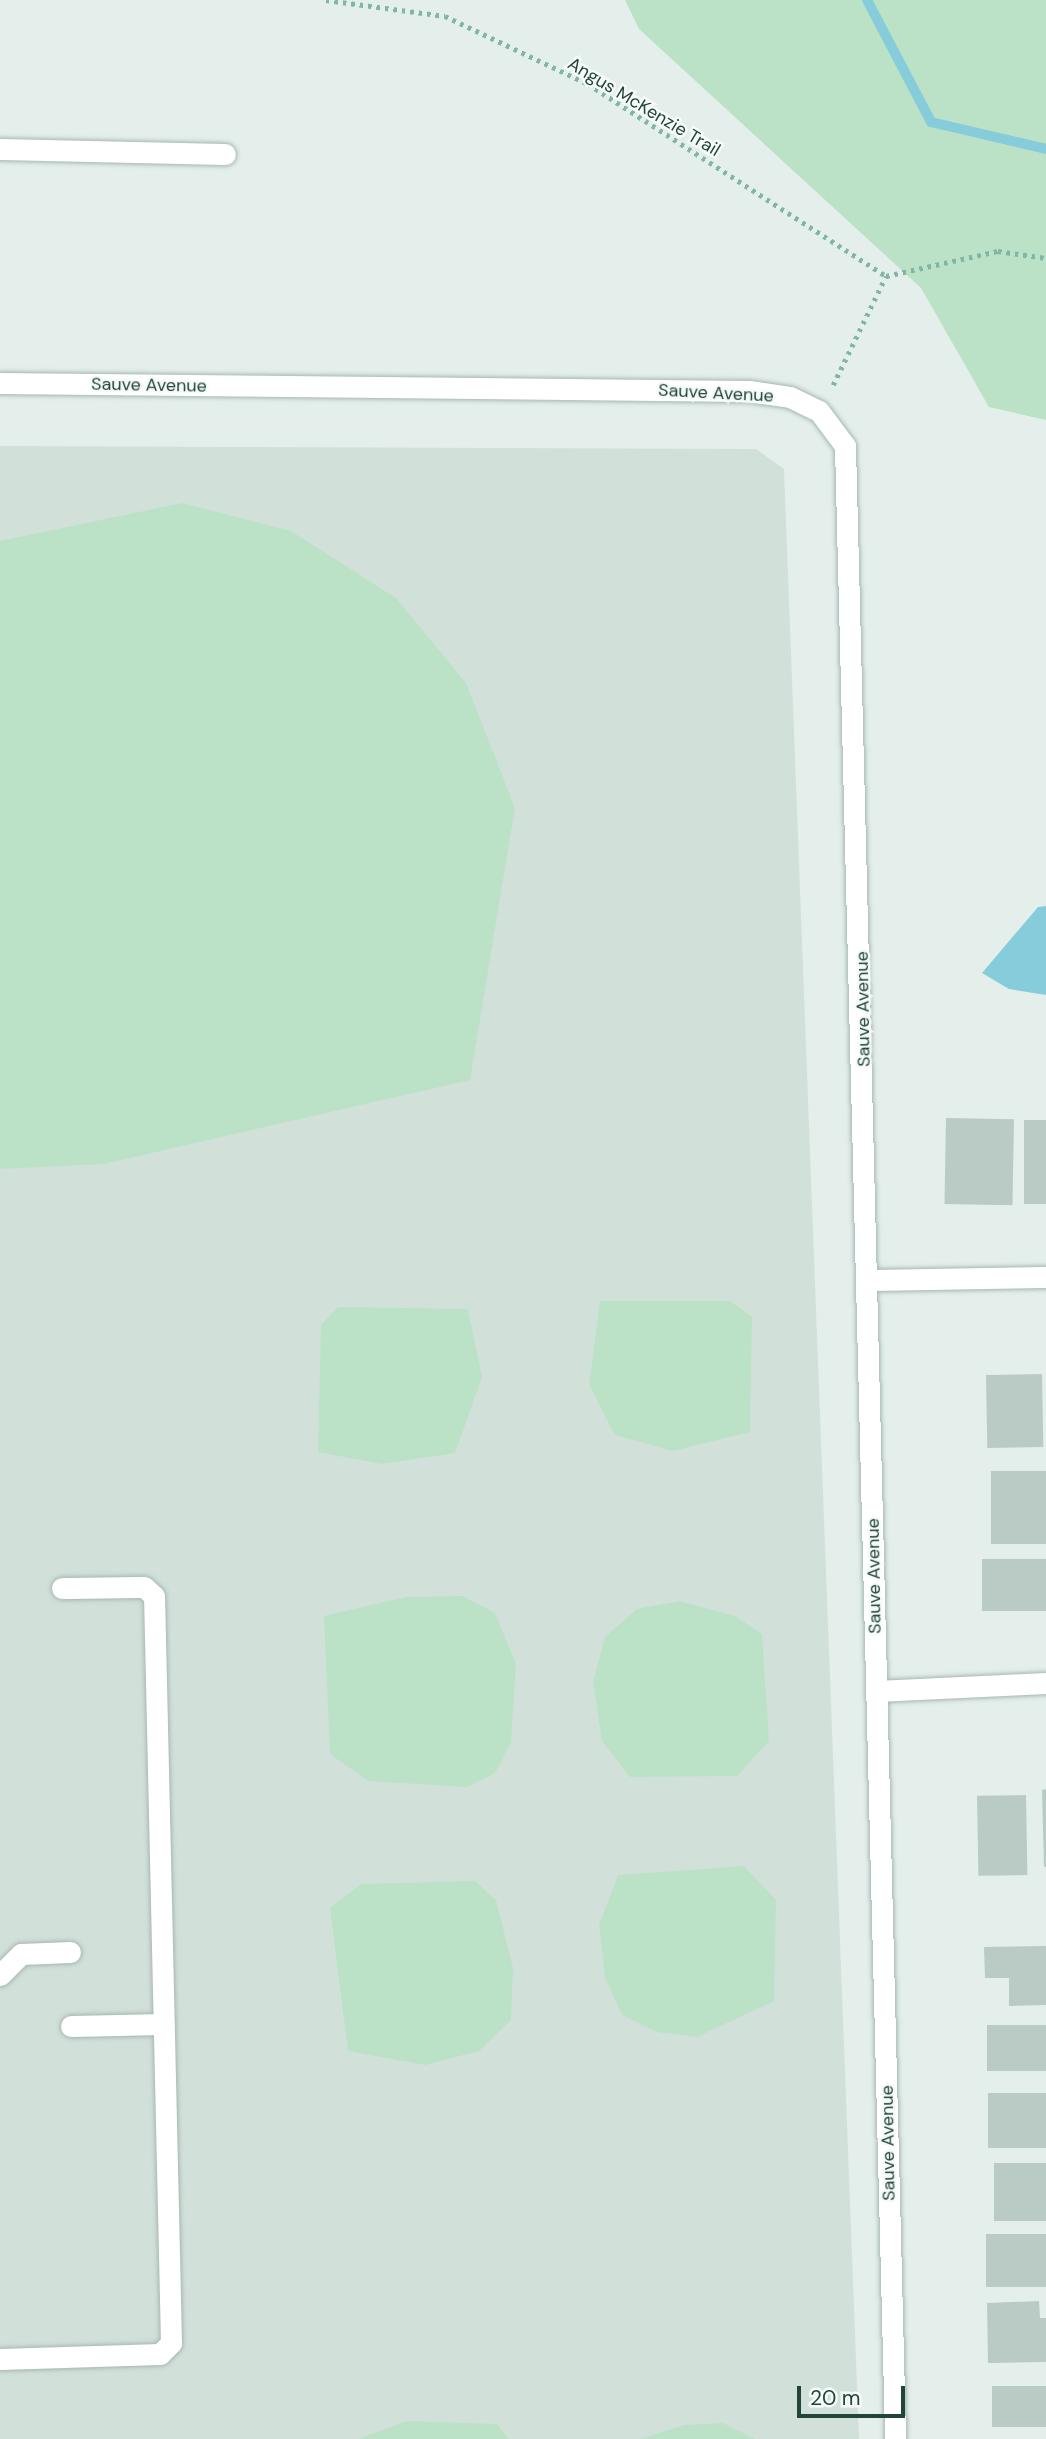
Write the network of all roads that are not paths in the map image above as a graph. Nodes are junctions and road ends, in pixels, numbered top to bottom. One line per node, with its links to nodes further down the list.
1 (0, 149): 2 (street)
2 (225, 154)
3 (0, 383): 5 (street, Sauve Avenue)
4 (1046, 1277): 5 (street)
5 (869, 1280): 8 (street, Sauve Avenue)
6 (62, 1588): 11 (street)
7 (1046, 1683): 8 (street)
8 (876, 1691): 14 (street, Sauve Avenue)
9 (69, 1952): 10 (street)
10 (0, 1975)
11 (164, 2024): 12 (street); 13 (street)
12 (71, 2026)
13 (0, 2359)
14 (895, 2439)

